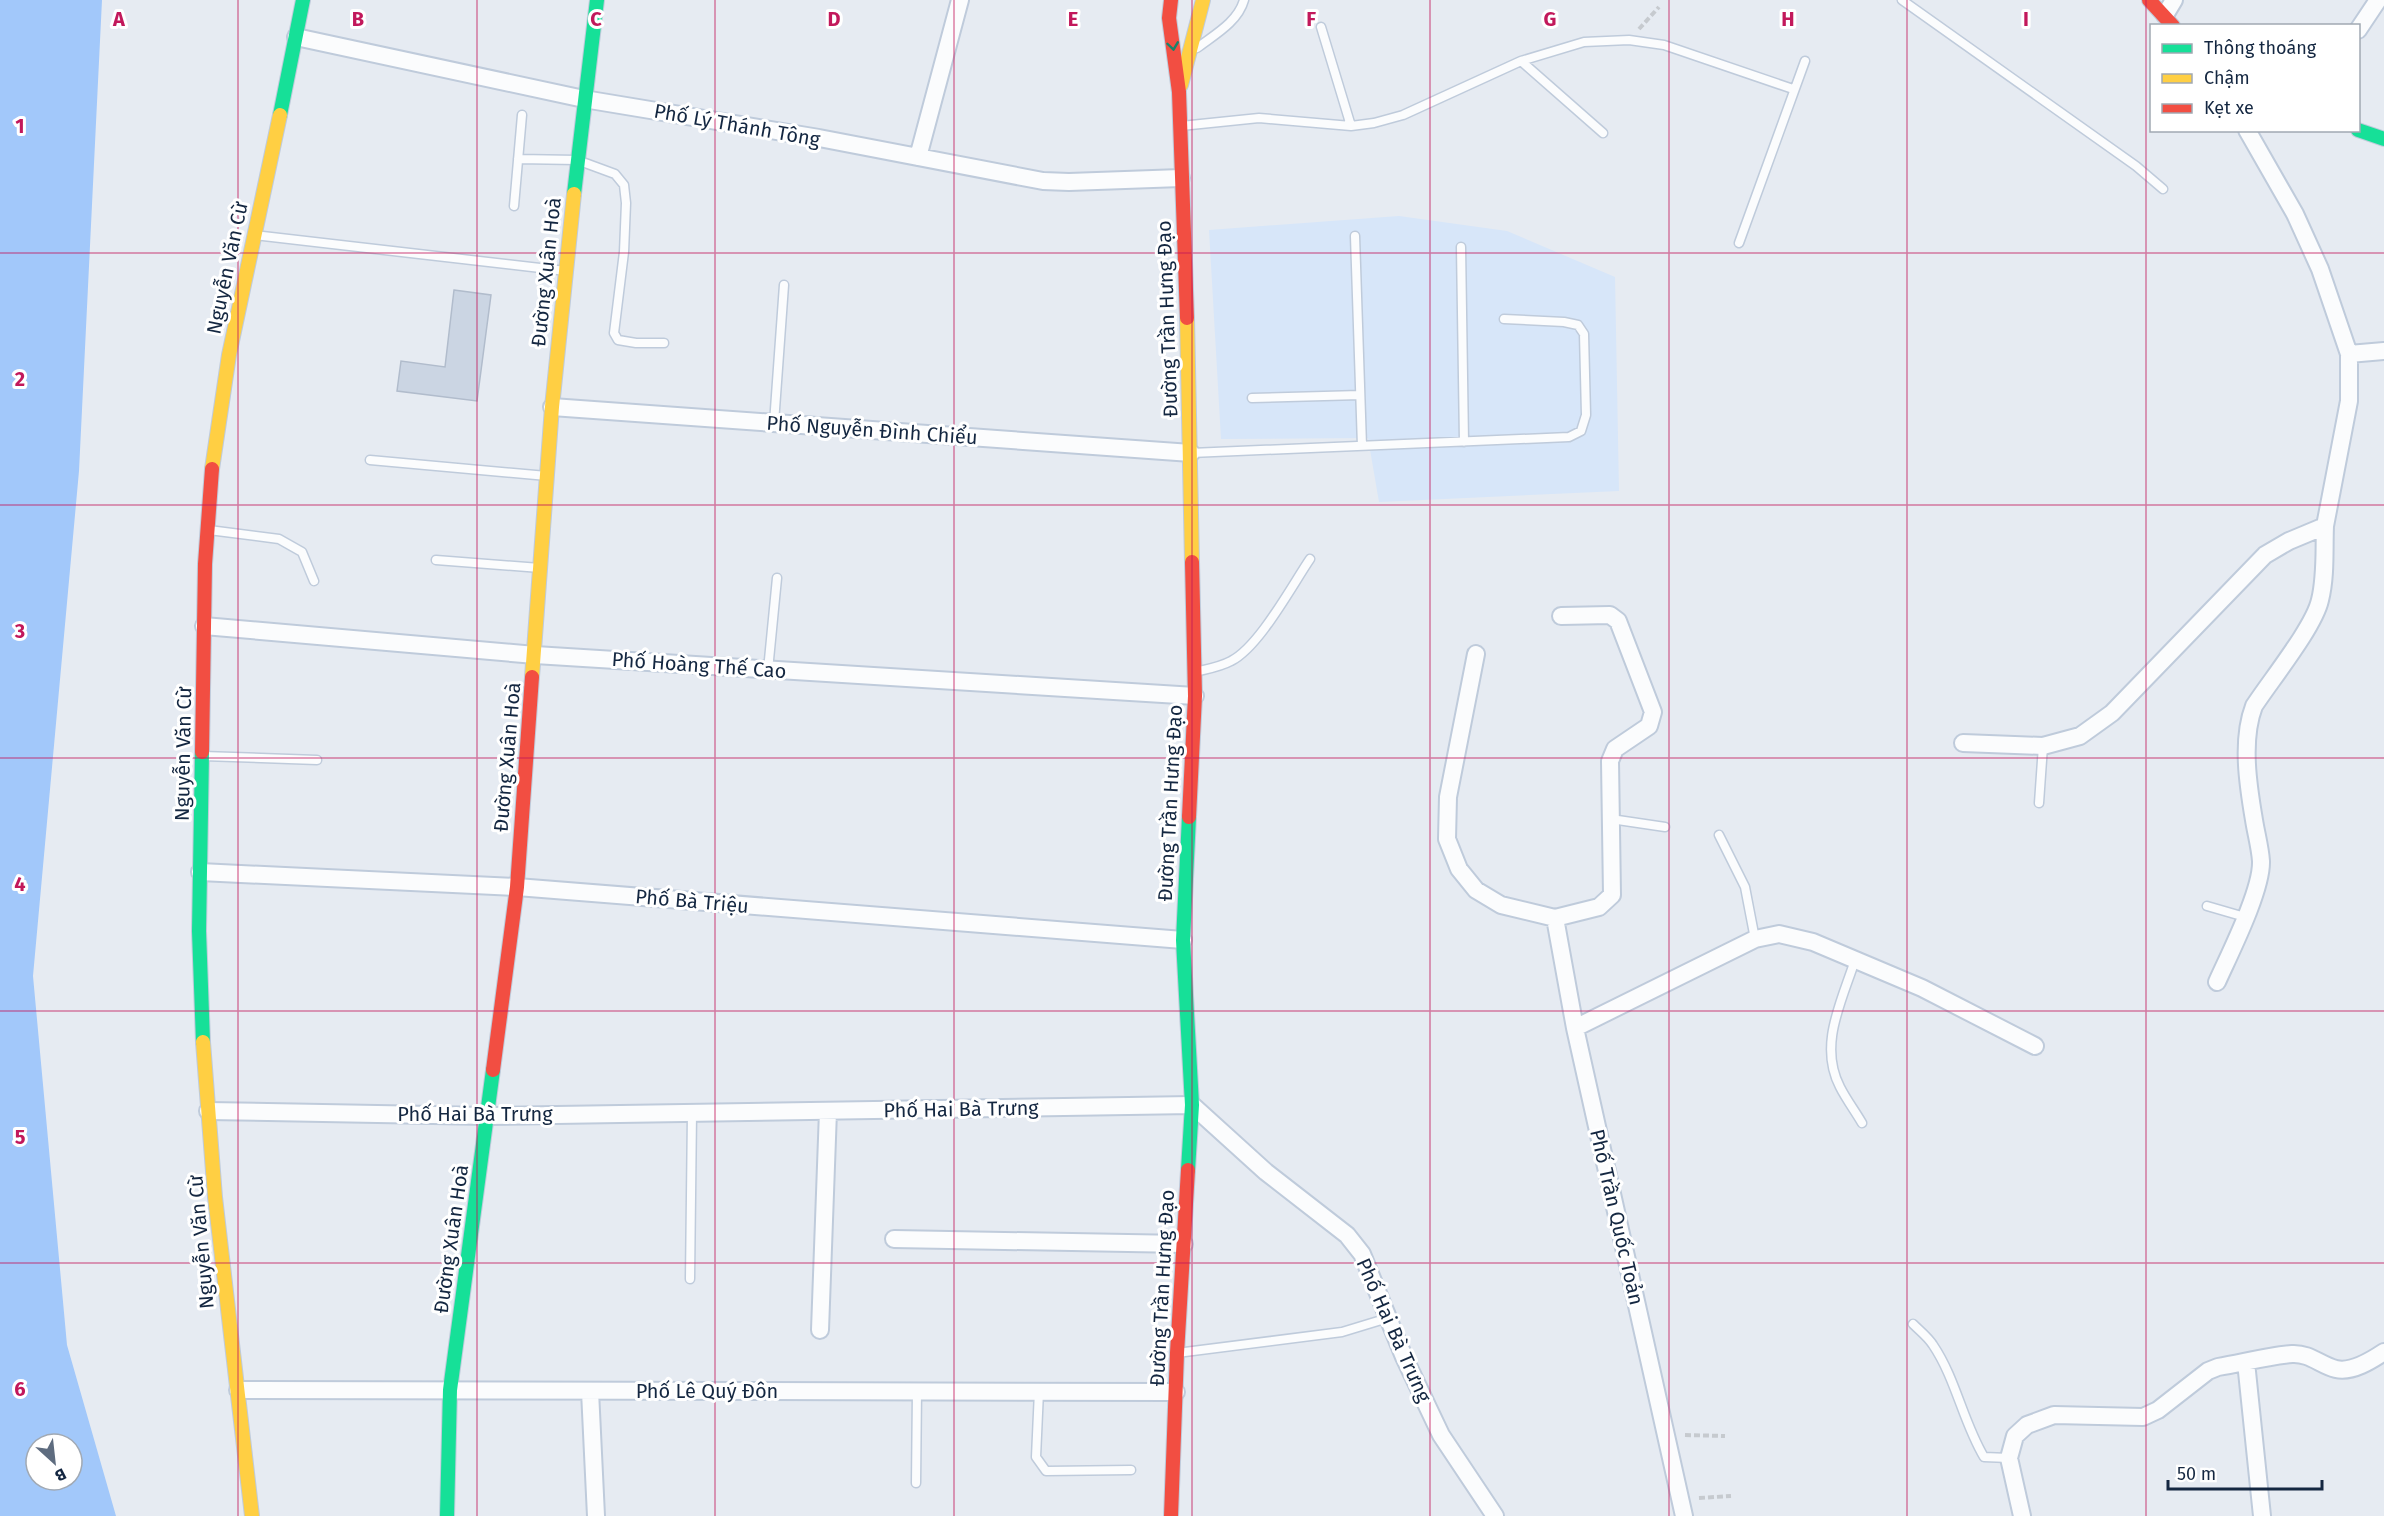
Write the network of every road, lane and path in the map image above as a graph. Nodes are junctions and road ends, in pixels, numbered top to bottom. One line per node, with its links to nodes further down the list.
1 (303, 0): 15 (street, Nguyễn Văn Cừ)
2 (597, 0): 22 (street, Đường Xuân Hoà)
3 (960, 0): 30 (street)
4 (1170, 0): 21 (street, Đường Trần Hưng Đạo, one-way to 21)
5 (1203, 0): 17 (street, Đường Trần Hưng Đạo)
6 (1244, 0): 17 (lane)
7 (1902, 0): 34 (lane)
8 (2149, 0): 12 (street)
9 (2174, 0): 12 (street)
10 (2378, 0): 14 (street)
11 (1659, 7): 16 (path)
12 (2169, 20)
13 (1321, 27): 25 (lane)
14 (2360, 27)
15 (297, 37): 22 (street, Phố Lý Thánh Tông); 36 (street, Nguyễn Văn Cừ)
16 (1629, 40): 18 (lane); 20 (lane)
17 (1190, 52): 21 (street, Đường Trần Hưng Đạo)
18 (1521, 61): 25 (lane); 28 (lane)
19 (1805, 61): 20 (lane)
20 (1793, 89): 38 (lane)
21 (1179, 92): 24 (street, Đường Trần Hưng Đạo)
22 (584, 99): 30 (street, Phố Lý Thánh Tông); 32 (street, Đường Xuân Hoà)
23 (522, 116): 31 (lane)
24 (1180, 126): 25 (lane); 33 (street, Đường Trần Hưng Đạo)
25 (1351, 126)
26 (2360, 131): 29 (street)
27 (2248, 132): 45 (street)
28 (1603, 134)
29 (2384, 139)
30 (918, 157): 33 (street, Phố Lý Thánh Tông)
31 (518, 159): 32 (lane); 35 (lane)
32 (577, 160): 40 (street, Đường Xuân Hoà); 43 (lane)
33 (1181, 178): 52 (street, Đường Trần Hưng Đạo)
34 (2163, 189)
35 (514, 206)
36 (254, 235): 40 (lane); 56 (street, Nguyễn Văn Cừ)
37 (1355, 236): 46 (lane)
38 (1739, 243)
39 (1461, 247): 50 (lane)
40 (566, 271): 48 (street, Đường Xuân Hoà)
41 (784, 285): 49 (lane)
42 (1504, 319): 50 (lane)
43 (664, 343)
44 (2384, 351): 45 (street)
45 (2349, 354): 55 (street)
46 (1360, 395): 47 (lane); 51 (lane)
47 (1252, 398)
48 (552, 407): 49 (street, Phố Nguyễn Đình Chiểu); 54 (street, Đường Xuân Hoà)
49 (774, 423): 52 (street, Phố Nguyễn Đình Chiểu)
50 (1464, 442): 51 (lane)
51 (1362, 446): 52 (lane)
52 (1191, 453): 67 (street, Đường Trần Hưng Đạo)
53 (370, 460): 54 (lane)
54 (548, 476): 59 (street, Đường Xuân Hoà)
55 (2325, 526): 70 (street); 80 (street)
56 (209, 530): 61 (lane); 63 (street, Nguyễn Văn Cừ)
57 (1310, 559): 67 (lane)
58 (436, 560): 59 (lane)
59 (541, 568): 65 (street, Đường Xuân Hoà)
60 (777, 578): 66 (lane)
61 (314, 581)
62 (1562, 616): 74 (street)
63 (204, 626): 65 (street, Phố Hoàng Thế Cao); 71 (street, Nguyễn Văn Cừ)
64 (1476, 654): 81 (street)
65 (535, 655): 66 (street, Phố Hoàng Thế Cao); 78 (street, Đường Xuân Hoà)
66 (768, 670): 68 (street, Phố Hoàng Thế Cao)
67 (1195, 672): 68 (street, Đường Trần Hưng Đạo)
68 (1195, 696): 83 (street, Đường Trần Hưng Đạo)
69 (1963, 743): 70 (street)
70 (2043, 746): 73 (lane)
71 (202, 756): 72 (lane); 77 (street, Nguyễn Văn Cừ)
72 (317, 760)
73 (2039, 803)
74 (1611, 819): 75 (lane); 81 (street)
75 (1665, 827)
76 (1719, 835): 82 (lane)
77 (200, 872): 78 (street, Phố Bà Triệu); 89 (street, Nguyễn Văn Cừ)
78 (517, 887): 83 (street, Phố Bà Triệu); 92 (street, Đường Xuân Hoà)
79 (2207, 906): 80 (lane)
80 (2245, 917): 85 (street)
81 (1555, 918): 86 (street, Phố Trần Quốc Toản)
82 (1755, 939): 84 (street); 86 (street)
83 (1183, 940): 88 (street, Đường Trần Hưng Đạo)
84 (1855, 960): 87 (street); 93 (lane)
85 (2217, 982)
86 (1575, 1028): 109 (street, Phố Trần Quốc Toản)
87 (2035, 1046)
88 (1192, 1105): 90 (street, Phố Hai Bà Trưng); 95 (street, Đường Trần Hưng Đạo); 97 (street, Phố Hai Bà Trưng)
89 (208, 1111): 92 (street, Phố Hai Bà Trưng); 103 (street, Nguyễn Văn Cừ)
90 (828, 1111): 91 (street, Phố Hai Bà Trưng); 99 (street)
91 (692, 1113): 92 (street, Phố Hai Bà Trưng); 96 (lane)
92 (487, 1116): 104 (street, Đường Xuân Hoà)
93 (1862, 1123)
94 (894, 1239): 95 (street)
95 (1184, 1244): 101 (street, Đường Trần Hưng Đạo)
96 (690, 1279)
97 (1388, 1318): 101 (lane); 120 (street, Phố Hai Bà Trưng)
98 (1913, 1324): 111 (lane)
99 (820, 1330)
100 (2384, 1352): 102 (street)
101 (1177, 1353): 108 (street, Đường Trần Hưng Đạo)
102 (2246, 1362): 111 (street); 123 (street)
103 (238, 1390): 104 (street, Phố Lê Quý Đôn); 116 (street, Nguyễn Văn Cừ)
104 (450, 1390): 105 (street, Phố Lê Quý Đôn); 117 (street, Đường Xuân Hoà)
105 (590, 1391): 106 (street, Phố Lê Quý Đôn); 118 (street)
106 (917, 1391): 107 (street, Phố Lê Quý Đôn); 113 (lane)
107 (1039, 1391): 108 (street, Phố Lê Quý Đôn); 112 (lane)
108 (1176, 1392): 119 (street, Đường Trần Hưng Đạo)
109 (1666, 1434): 110 (path); 115 (street, Phố Trần Quốc Toản)
110 (1725, 1436)
111 (2009, 1458): 122 (street)
112 (1131, 1470)
113 (916, 1483)
114 (1731, 1496): 115 (path)
115 (1680, 1499): 121 (street, Phố Trần Quốc Toản)
116 (252, 1516)
117 (447, 1516)
118 (596, 1516)
119 (1171, 1516)
120 (1495, 1516)
121 (1684, 1516)
122 (2022, 1516)
123 (2262, 1516)

